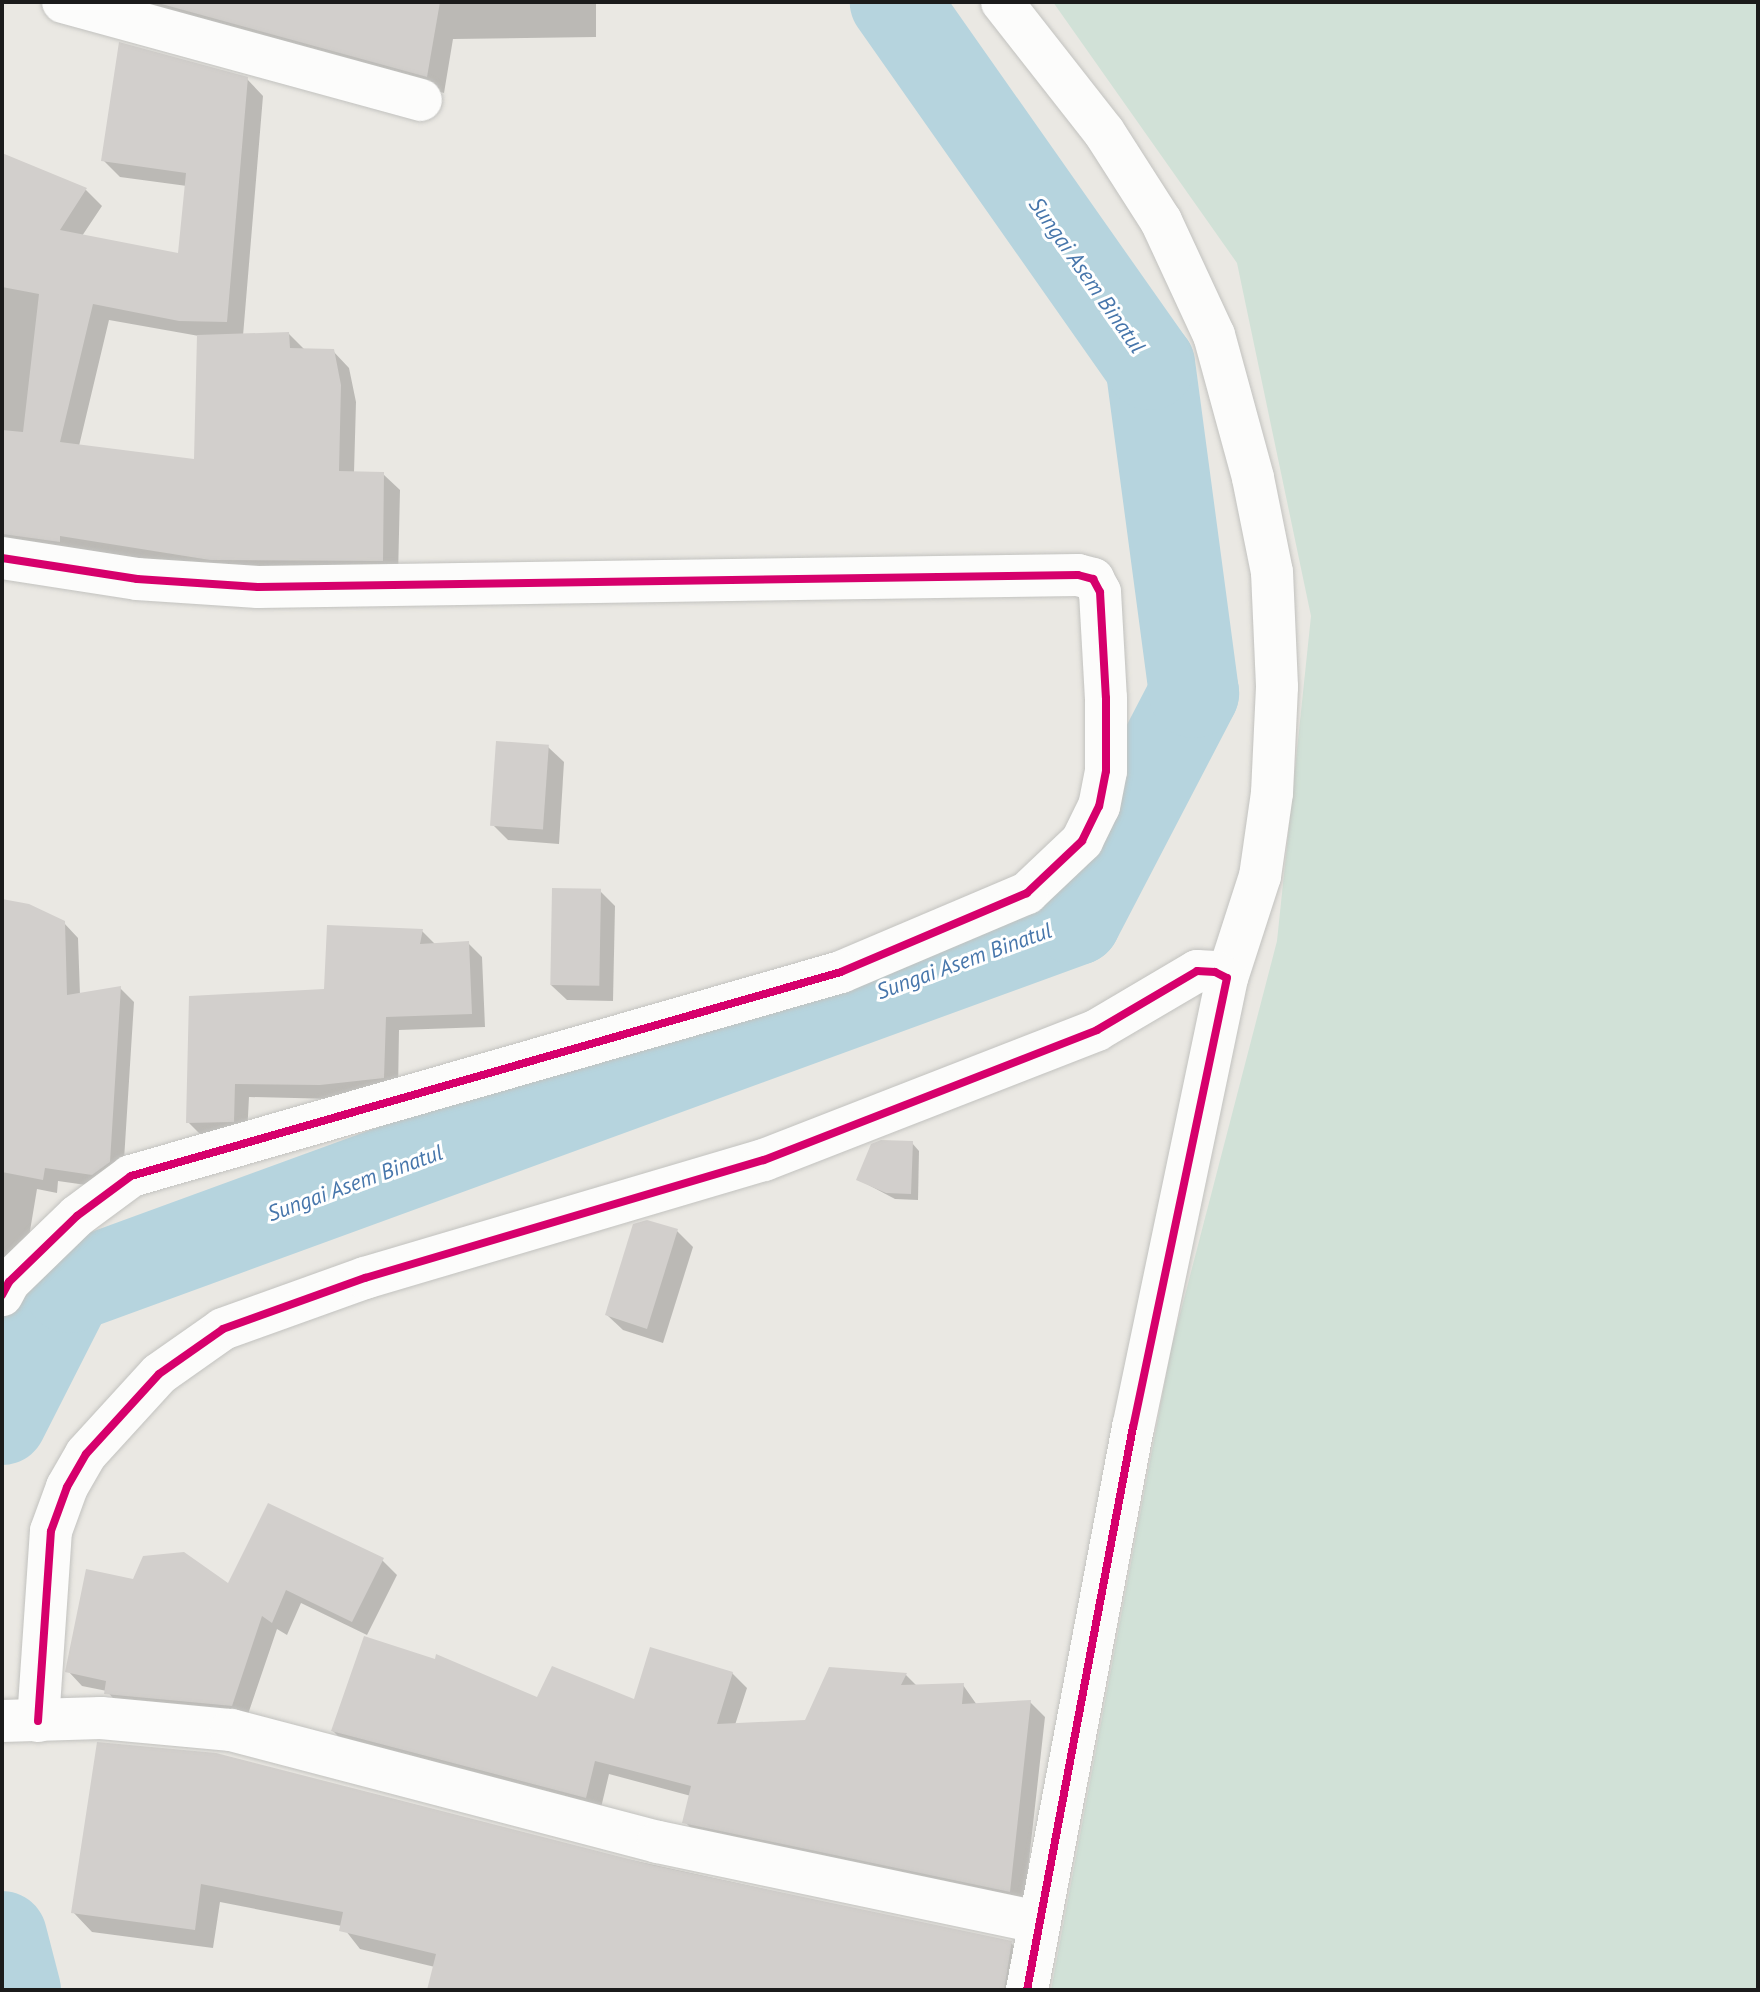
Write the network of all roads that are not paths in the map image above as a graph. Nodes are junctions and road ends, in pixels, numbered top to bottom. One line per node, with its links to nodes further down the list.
1 (63, 2): 3 (street)
2 (1002, 2): 5 (street)
3 (421, 100)
4 (2, 558): 6 (street)
5 (1227, 978): 7 (street); 8 (street)
6 (2, 1295)
7 (22, 1721): 8 (street)
8 (1037, 1922): 9 (street)
9 (1027, 1990)

